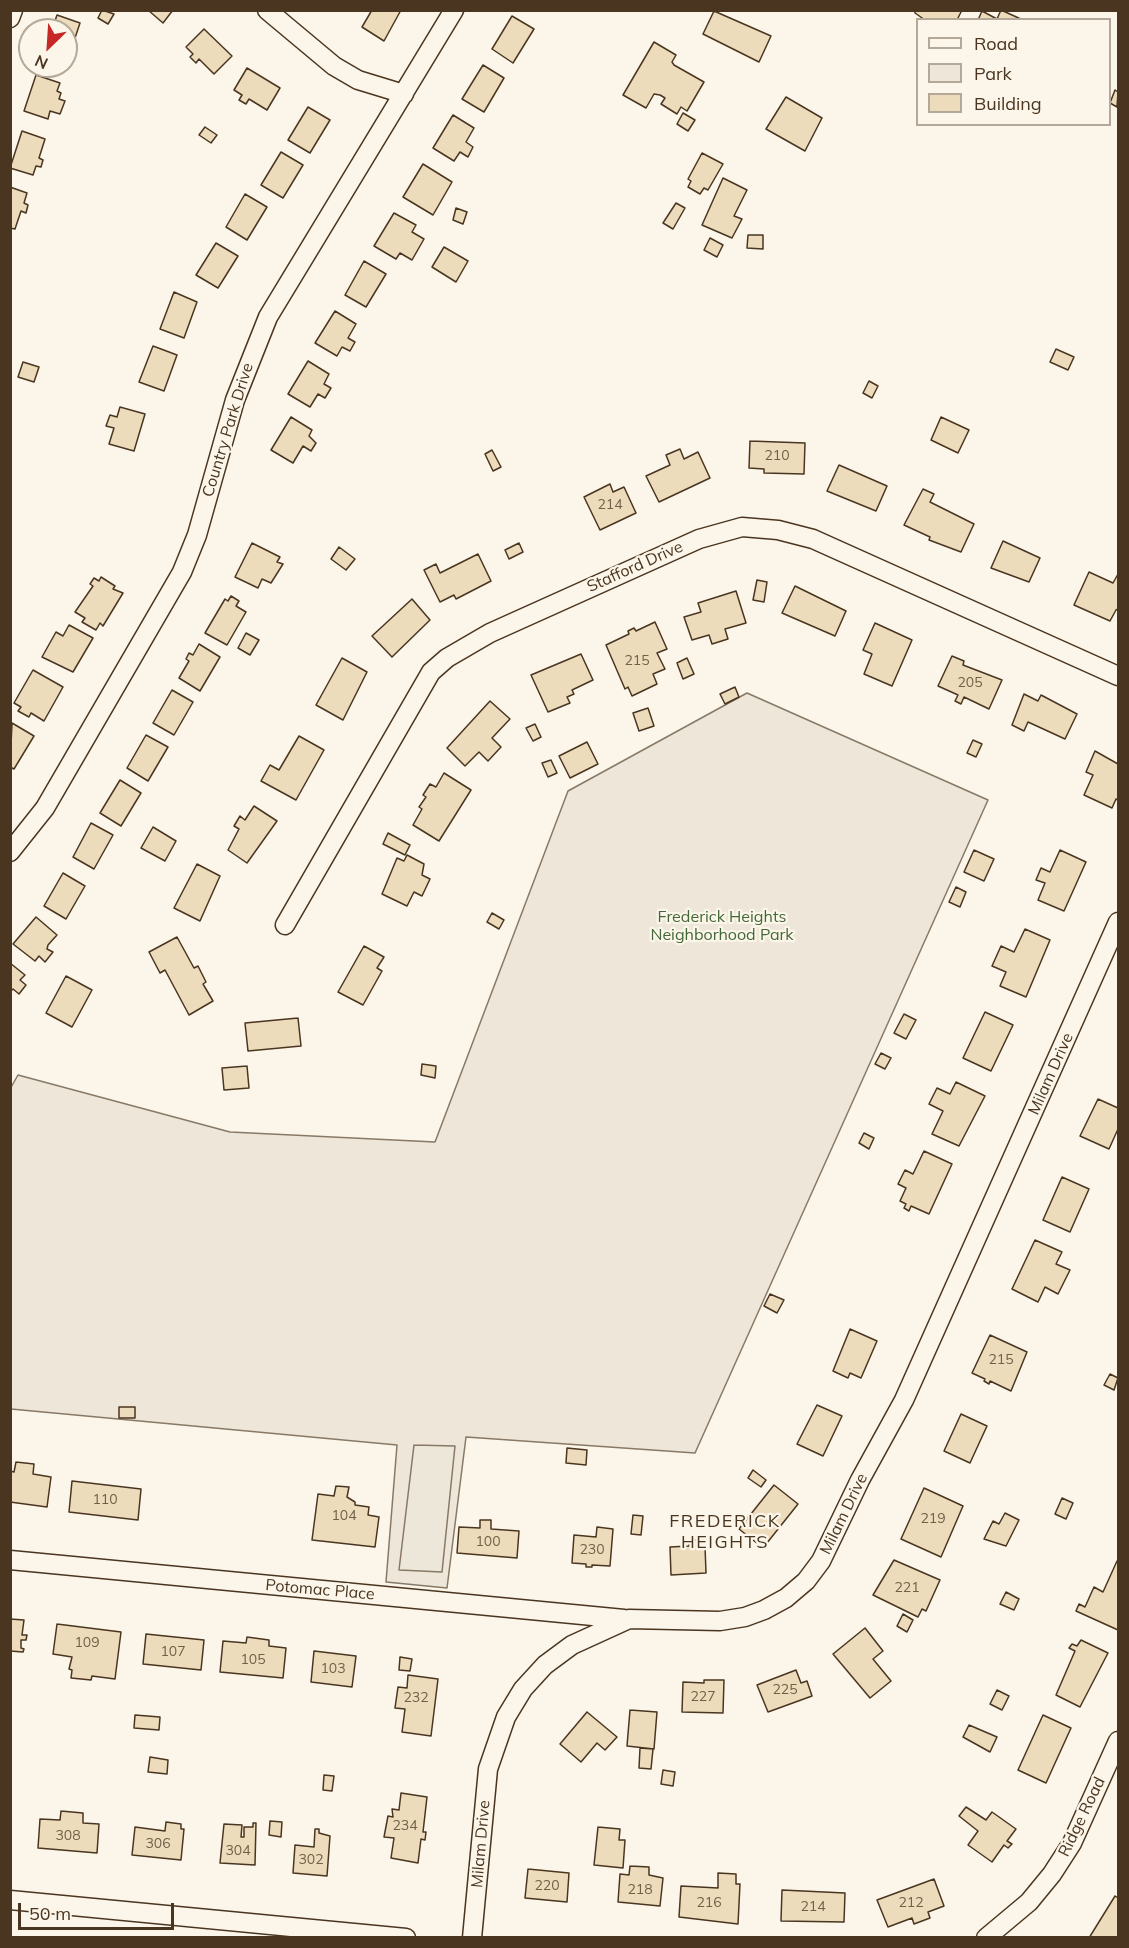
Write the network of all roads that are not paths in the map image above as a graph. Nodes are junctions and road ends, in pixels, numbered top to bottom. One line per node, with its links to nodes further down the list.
1 (13, 10): 4 (street)
2 (267, 10): 5 (street)
3 (454, 10): 5 (street, Country Park Drive)
4 (10, 18)
5 (404, 94): 7 (street, Country Park Drive)
6 (1119, 676): 9 (street, Stafford Drive)
7 (10, 852)
8 (1119, 922): 11 (street, Milam Drive)
9 (285, 925)
10 (10, 1560): 11 (street, Potomac Place)
11 (629, 1619): 15 (street, Milam Drive)
12 (1119, 1741): 16 (street, Ridge Road)
13 (10, 1900): 14 (street)
14 (406, 1938)
15 (472, 1938)
16 (986, 1938)

